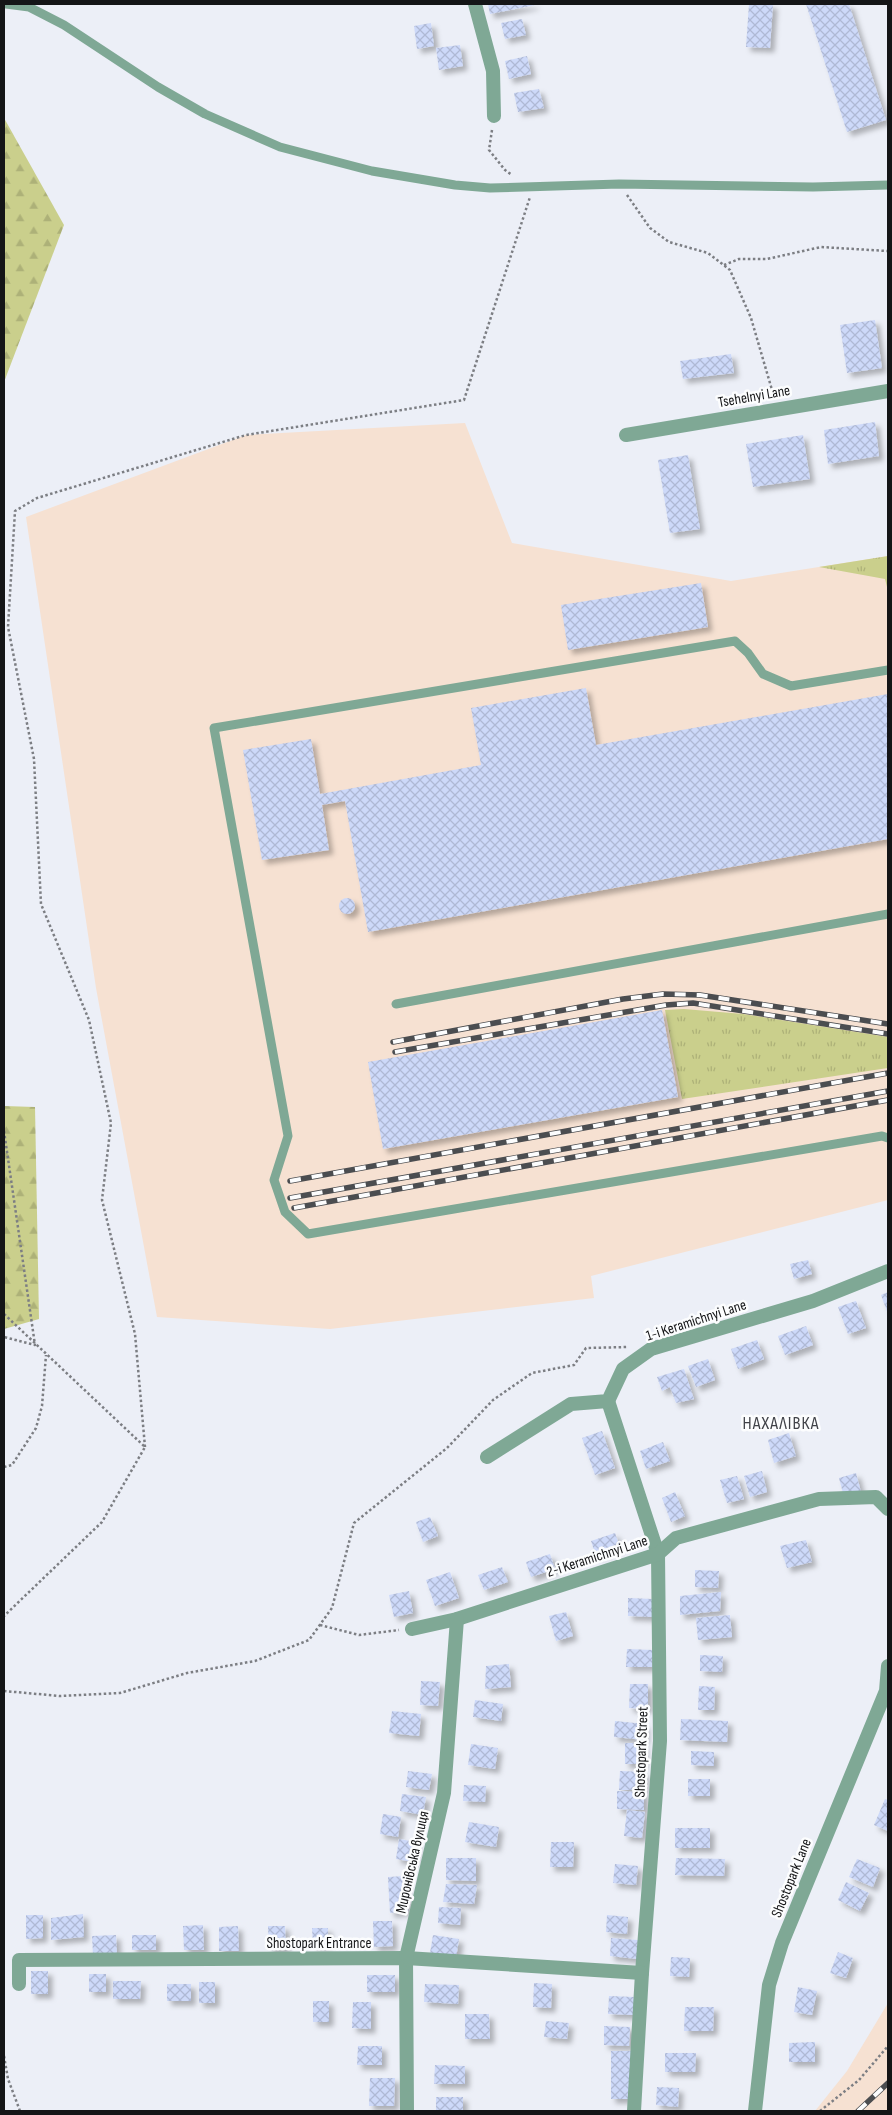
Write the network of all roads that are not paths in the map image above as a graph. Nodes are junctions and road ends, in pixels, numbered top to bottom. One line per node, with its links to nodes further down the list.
1 (6, 4): 4 (lane)
2 (475, 4): 3 (street)
3 (494, 116)
4 (888, 185)
5 (888, 391): 6 (street, Tsehelnyi Lane)
6 (626, 435)
7 (888, 670): 10 (lane)
8 (888, 914): 9 (lane)
9 (396, 1004)
10 (888, 1138)
11 (888, 1271): 12 (street, 1-i Keramichnyi Lane)
12 (608, 1401): 13 (street); 15 (street, Shostopark Street)
13 (487, 1457)
14 (888, 1509): 15 (street, 2-i Keramichnyi Lane)
15 (658, 1554): 16 (street, 2-i Keramichnyi Lane); 20 (street, Shostopark Street)
16 (457, 1619): 17 (street, 2-i Keramichnyi Lane); 19 (street, Миронівська вулиця)
17 (412, 1629)
18 (888, 1666): 24 (street, Shostopark Lane)
19 (406, 1958): 20 (street, Shostopark Entrance); 21 (street, Shostopark Entrance); 22 (street, Миронівська вулиця)
20 (642, 1973): 23 (street, Shostopark Street)
21 (19, 1984)
22 (407, 2111)
23 (634, 2111)
24 (755, 2111)

